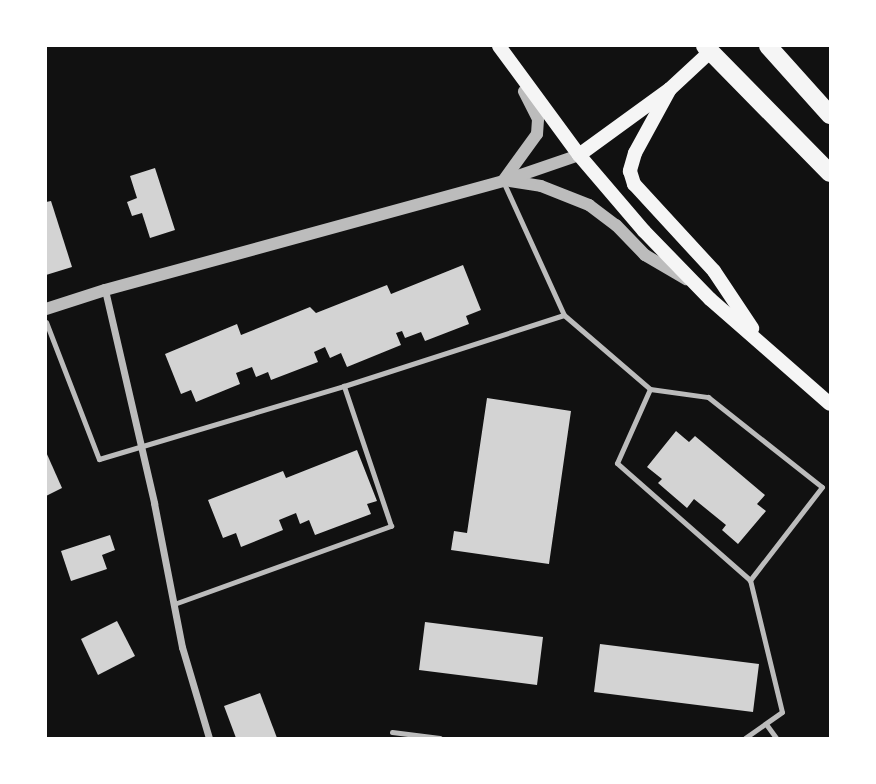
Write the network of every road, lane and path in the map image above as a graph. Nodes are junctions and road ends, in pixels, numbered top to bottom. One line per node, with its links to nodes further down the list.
1 (496, 46): 6 (main road); 8 (street)
2 (768, 46): 5 (main road)
3 (711, 47): 4 (main road); 7 (main road)
4 (670, 89): 6 (main road); 14 (main road)
5 (831, 115)
6 (579, 155): 8 (street); 9 (main road)
7 (831, 173)
8 (503, 181): 9 (street); 10 (street); 12 (lane)
9 (696, 285): 14 (main road)
10 (105, 290): 11 (street); 18 (street)
11 (46, 309)
12 (564, 315): 15 (lane); 16 (lane)
13 (46, 322): 18 (lane)
14 (766, 348): 17 (main road)
15 (344, 386): 18 (lane); 20 (lane)
16 (650, 389): 19 (lane); 19 (lane)
17 (831, 404)
18 (140, 446): 20 (street)
19 (750, 580): 21 (lane)
20 (174, 604): 23 (street)
21 (766, 724): 25 (lane); 26 (lane)
22 (392, 732): 24 (lane)
23 (209, 738)
24 (440, 738)
25 (745, 738)
26 (776, 738)

